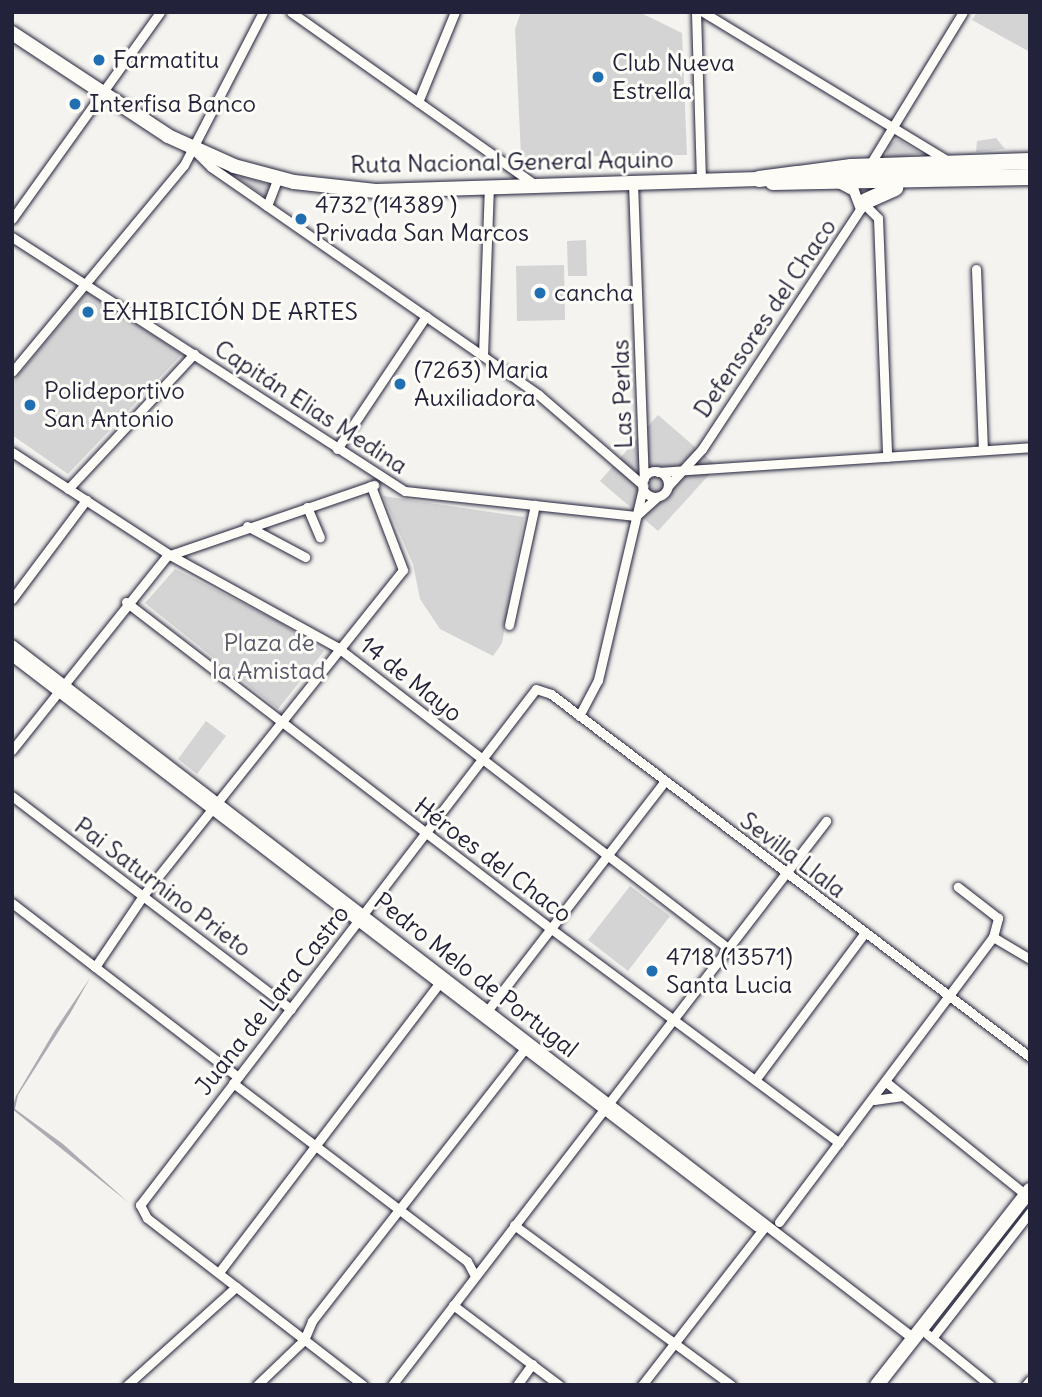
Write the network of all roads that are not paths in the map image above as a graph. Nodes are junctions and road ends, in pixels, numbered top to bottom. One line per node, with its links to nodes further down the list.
1 (160, 12): 9 (street)
2 (263, 12): 12 (street)
3 (291, 12): 10 (street)
4 (455, 12): 10 (street)
5 (696, 12): 21 (street)
6 (963, 12): 11 (street)
7 (707, 13): 11 (street)
8 (12, 33): 9 (highway, Ruta Nacional General Aquino)
9 (101, 93): 12 (highway, Ruta Nacional General Aquino); 30 (street)
10 (418, 102): 26 (street)
11 (893, 128): 16 (street); 17 (street)
12 (193, 148): 19 (highway, Ruta Nacional General Aquino); 28 (street); 33 (street)
13 (1030, 148): 15 (highway)
14 (1030, 161): 15 (highway, Ruta Nacional General Aquino)
15 (984, 162): 16 (highway, Ruta Nacional General Aquino); 24 (street)
16 (951, 163): 17 (highway, Ruta Nacional General Aquino)
17 (869, 166): 20 (highway, Ruta Nacional General Aquino)
18 (1030, 177): 22 (highway, Ruta Nacional General Aquino)
19 (278, 178): 27 (highway, Ruta Nacional General Aquino); 28 (street)
20 (759, 179): 21 (highway, Ruta Nacional General Aquino); 25 (highway, Ruta Nacional General Aquino)
21 (701, 180): 23 (highway, Ruta Nacional General Aquino)
22 (975, 181): 24 (highway, Ruta Nacional General Aquino); 29 (highway)
23 (633, 183): 26 (highway, Ruta Nacional General Aquino); 46 (street, Las Perlas)
24 (876, 183): 25 (highway, Ruta Nacional General Aquino); 29 (street, Defensores del Chaco)
25 (841, 184): 29 (street)
26 (537, 186): 27 (highway, Ruta Nacional General Aquino)
27 (489, 188): 36 (street)
28 (267, 205): 34 (street)
29 (863, 205): 42 (street); 43 (street, Defensores del Chaco)
30 (12, 219)
31 (12, 237): 33 (street, Capitán Elias Medina)
32 (975, 269): 40 (street)
33 (86, 284): 35 (street, Capitán Elias Medina); 37 (street)
34 (426, 316): 36 (street); 39 (street)
35 (194, 354): 39 (street, Capitán Elias Medina); 49 (street)
36 (483, 356): 46 (street)
37 (12, 372)
38 (1030, 447): 40 (street)
39 (337, 449): 45 (street, Capitán Elias Medina)
40 (983, 450): 42 (street)
41 (12, 452): 49 (street, 14 de Mayo)
42 (887, 457): 43 (street)
43 (684, 471): 44 (street); 48 (street, Defensores del Chaco)
44 (659, 472): 46 (street); 48 (street)
45 (386, 481): 47 (street); 52 (street, Capitán Elias Medina)
46 (643, 484): 50 (street); 54 (street, Las Perlas)
47 (371, 486): 53 (street); 63 (street)
48 (668, 486): 50 (street, Defensores del Chaco)
49 (68, 489): 51 (street, 14 de Mayo)
50 (657, 497): 54 (street)
51 (86, 500): 57 (street, 14 de Mayo); 59 (street)
52 (535, 505): 54 (street, Capitán Elias Medina); 61 (street)
53 (307, 507): 55 (street); 56 (street)
54 (636, 516): 67 (street, Las Perlas)
55 (247, 526): 57 (street); 58 (street)
56 (320, 537)
57 (170, 555): 60 (street); 63 (street, 14 de Mayo)
58 (305, 557)
59 (12, 599)
60 (126, 602): 65 (street); 68 (street, Héroes del Chaco)
61 (509, 625)
62 (12, 645): 65 (street, Pedro Melo de Portugal)
63 (340, 650): 68 (street); 70 (street, 14 de Mayo)
64 (12, 656): 65 (street, Pedro Melo de Portugal)
65 (60, 687): 69 (street); 73 (street, Pedro Melo de Portugal)
66 (532, 692): 67 (street, Sevilla Llala); 70 (street, Juana de Lara Castro)
67 (579, 716): 71 (street, Sevilla Llala)
68 (284, 722): 73 (street); 75 (street, Héroes del Chaco)
69 (12, 750)
70 (481, 758): 75 (street, Juana de Lara Castro); 76 (street, 14 de Mayo)
71 (665, 781): 76 (street); 77 (street, Sevilla Llala)
72 (12, 796): 79 (street, Pai Saturnino Prieto)
73 (215, 807): 79 (street); 81 (street, Pedro Melo de Portugal)
74 (826, 821): 77 (street)
75 (423, 832): 81 (street, Juana de Lara Castro); 82 (street, Héroes del Chaco)
76 (606, 854): 82 (street); 85 (street, 14 de Mayo)
77 (786, 873): 83 (street, Sevilla Llala); 85 (street)
78 (958, 887): 84 (street)
79 (144, 896): 87 (street); 90 (street, Pai Saturnino Prieto)
80 (12, 903): 87 (street)
81 (361, 918): 88 (street, Pedro Melo de Portugal); 90 (street, Juana de Lara Castro)
82 (550, 928): 91 (street); 92 (street, Héroes del Chaco)
83 (864, 933): 89 (street, Sevilla Llala); 96 (street)
84 (993, 937): 86 (street); 89 (street)
85 (728, 948): 92 (street)
86 (1030, 959)
87 (95, 967): 95 (street)
88 (442, 980): 91 (street, Pedro Melo de Portugal); 102 (street)
89 (950, 999): 94 (street, Sevilla Llala); 97 (street)
90 (291, 1009): 95 (street, Juana de Lara Castro)
91 (485, 1013): 93 (street, Pedro Melo de Portugal)
92 (673, 1020): 96 (street, Héroes del Chaco); 100 (street)
93 (527, 1046): 100 (street, Pedro Melo de Portugal); 104 (street)
94 (1030, 1057)
95 (236, 1080): 102 (street); 109 (street, Juana de Lara Castro)
96 (755, 1080): 101 (street, Héroes del Chaco)
97 (886, 1082): 98 (street); 99 (street)
98 (901, 1096): 99 (street); 103 (street)
99 (874, 1100): 101 (street)
100 (606, 1106): 107 (street); 108 (street, Pedro Melo de Portugal)
101 (839, 1143): 106 (street)
102 (316, 1146): 104 (street); 109 (street)
103 (1028, 1193): 113 (highway)
104 (399, 1209): 110 (street); 114 (street)
105 (1030, 1212): 113 (street)
106 (779, 1222)
107 (514, 1225): 110 (street); 115 (street)
108 (764, 1228): 113 (street, Pedro Melo de Portugal); 115 (street)
109 (220, 1271): 111 (street)
110 (475, 1276): 112 (street)
111 (236, 1287): 114 (street); 118 (street)
112 (453, 1305): 116 (street); 121 (street)
113 (919, 1337): 126 (highway); 127 (street)
114 (304, 1340): 119 (street); 120 (street)
115 (675, 1343): 124 (street); 125 (street)
116 (532, 1364): 122 (street); 123 (street)
117 (1030, 1380): 128 (street)
118 (127, 1385)
119 (257, 1385)
120 (363, 1385)
121 (392, 1385)
122 (517, 1385)
123 (559, 1385)
124 (642, 1385)
125 (731, 1385)
126 (877, 1385)
127 (990, 1385)
128 (1026, 1385)

